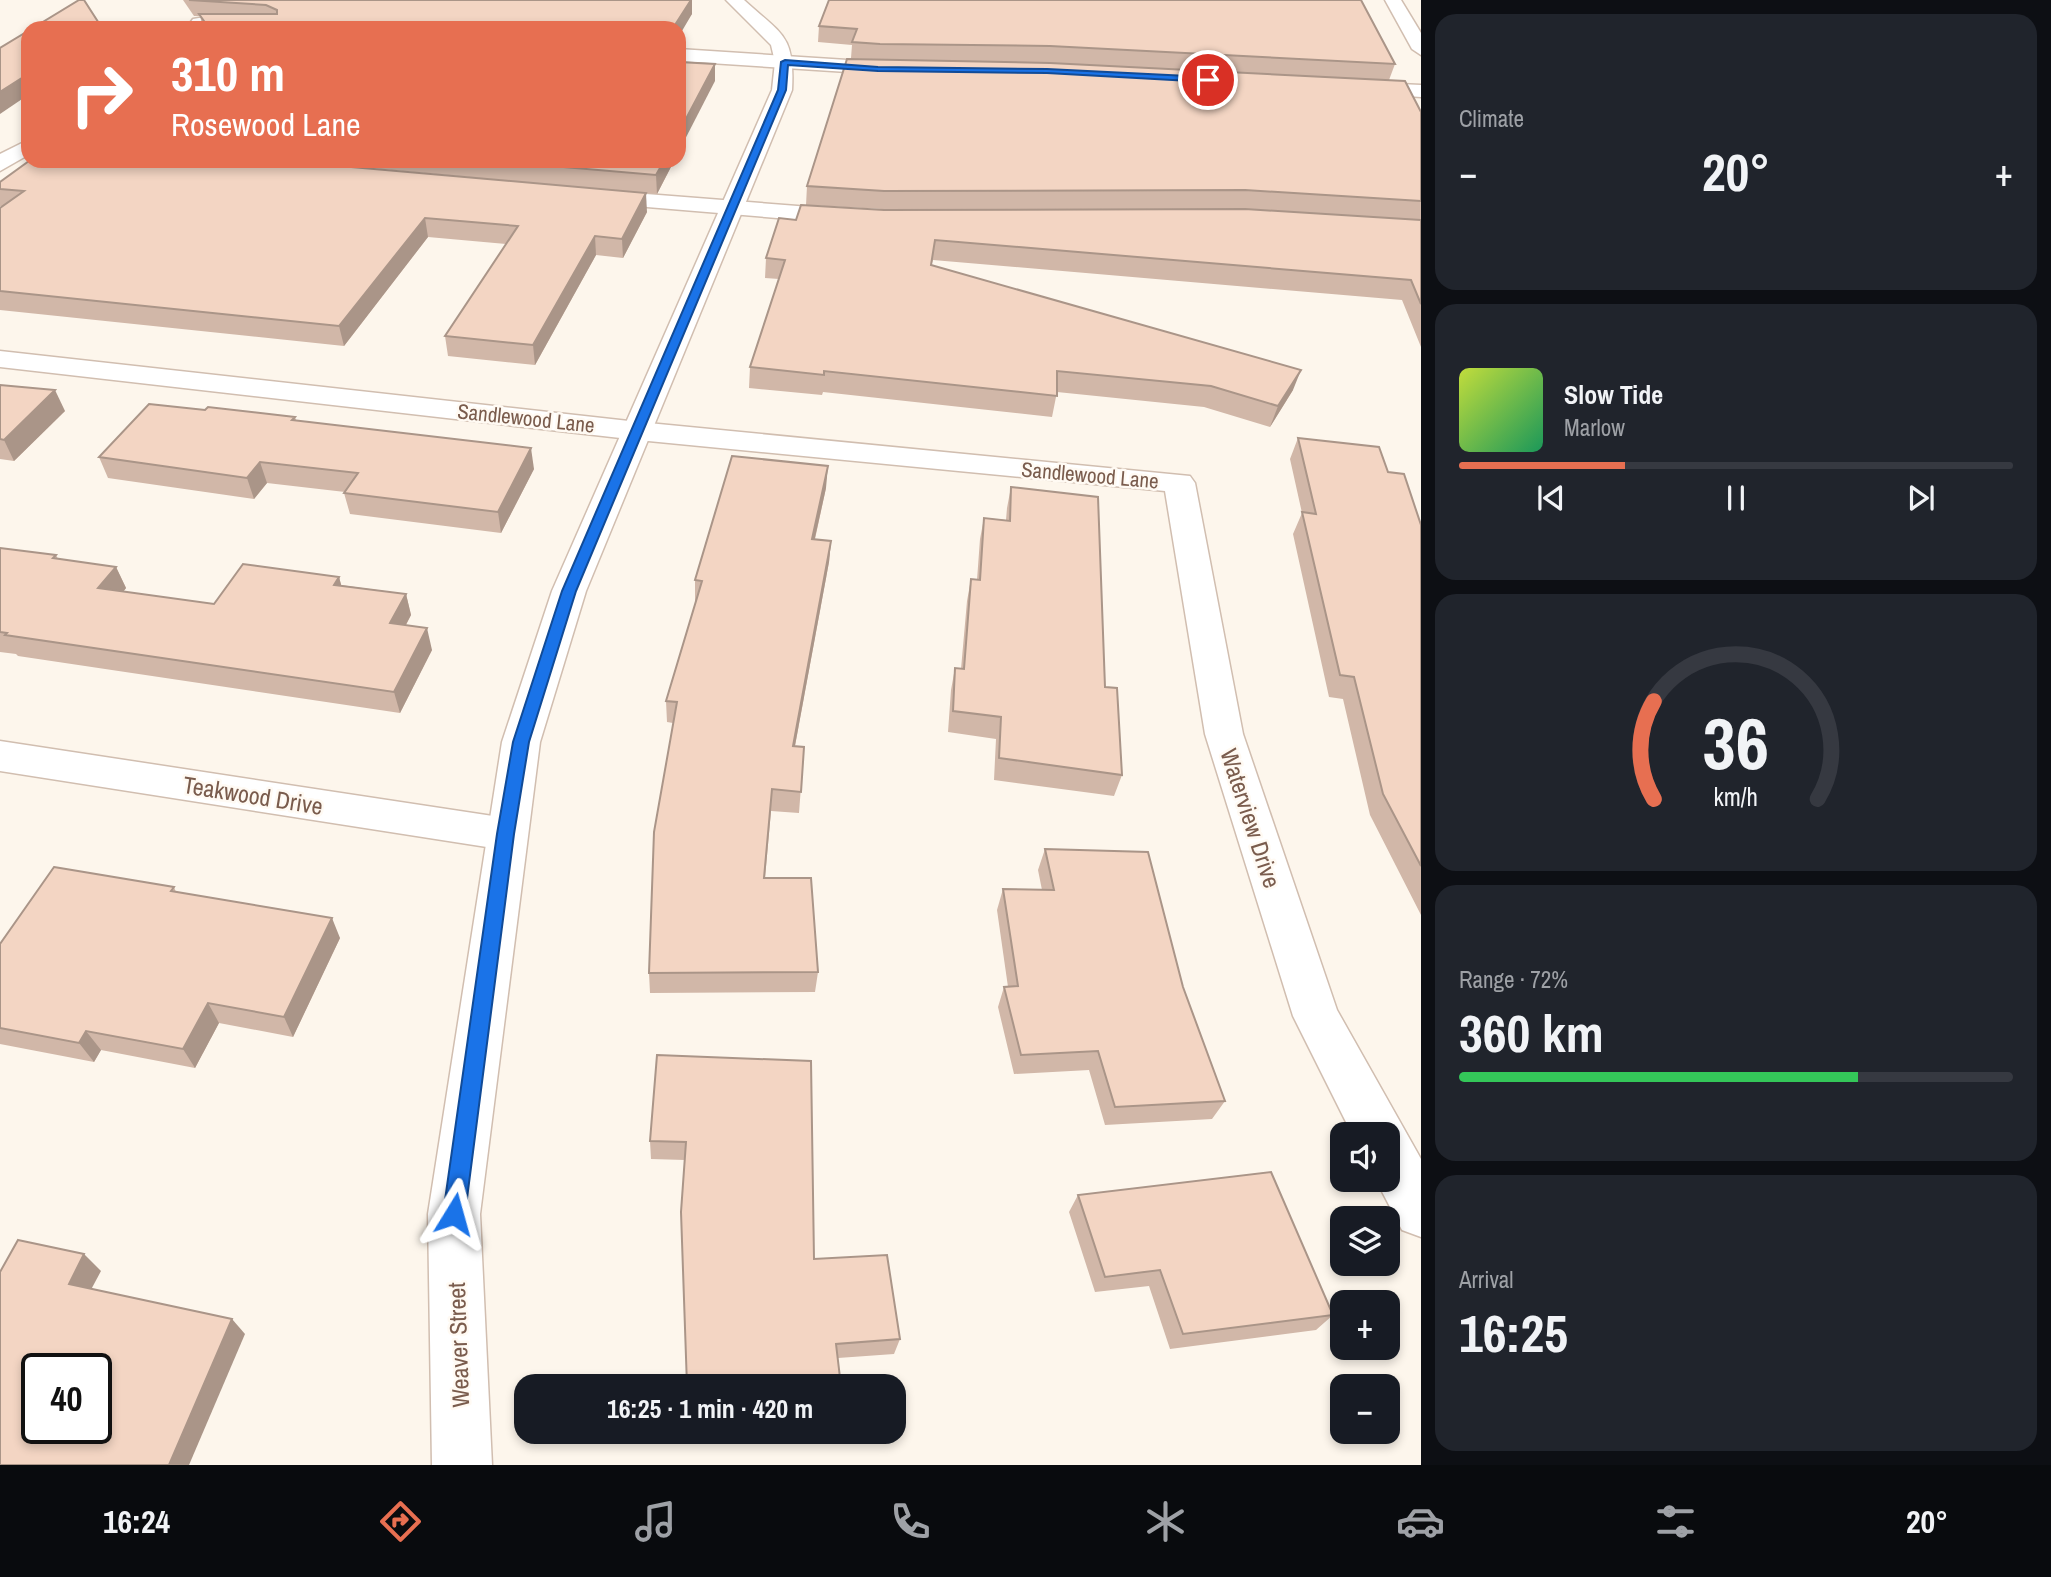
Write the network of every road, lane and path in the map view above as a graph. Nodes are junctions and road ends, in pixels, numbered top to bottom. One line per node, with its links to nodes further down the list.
1 (734, 0): 7 (street)
2 (1393, 0): 5 (street)
3 (222, 8): 4 (street)
4 (203, 21)
5 (1421, 49)
6 (686, 55): 7 (street)
7 (785, 62): 8 (street); 14 (street, Weaver Street)
8 (915, 69)
9 (1338, 87): 10 (street)
10 (1421, 91)
11 (21, 150): 12 (street)
12 (0, 164)
13 (579, 196): 14 (street)
14 (732, 210): 15 (street); 17 (street, Weaver Street)
15 (868, 219)
16 (0, 359): 17 (street, Sandlewood Lane)
17 (638, 431): 18 (street, Sandlewood Lane); 20 (street, Weaver Street)
18 (1179, 483): 21 (street, Waterview Drive)
19 (0, 755): 20 (street, Teakwood Drive)
20 (506, 834): 24 (street, Weaver Street)
21 (1373, 1122)
22 (1400, 1173): 23 (street)
23 (1421, 1212)
24 (462, 1465)

